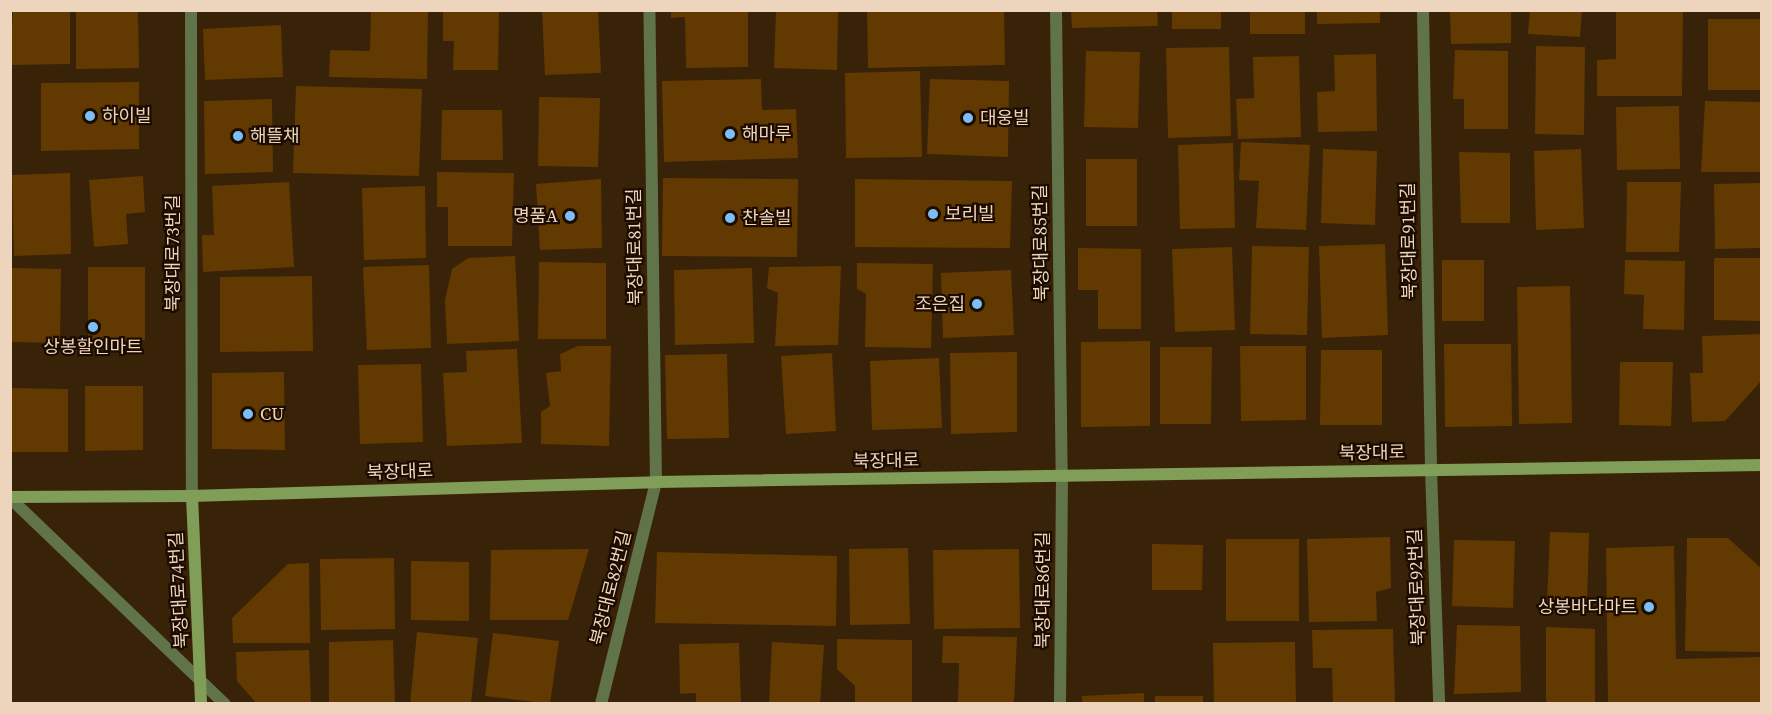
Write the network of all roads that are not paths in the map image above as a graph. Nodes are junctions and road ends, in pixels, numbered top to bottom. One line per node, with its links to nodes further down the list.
1 (191, 10): 9 (street, 북장대로73번길)
2 (649, 10): 8 (street, 북장대로81번길)
3 (1056, 10): 7 (street, 북장대로85번길)
4 (1424, 10): 6 (street, 북장대로91번길)
5 (1761, 465): 6 (street, 북장대로)
6 (1431, 470): 7 (street, 북장대로); 16 (street, 북장대로92번길)
7 (1062, 476): 8 (street, 북장대로); 15 (street, 북장대로86번길)
8 (656, 482): 9 (street, 북장대로); 14 (street, 북장대로82번길)
9 (192, 496): 10 (street, 북장대로); 11 (street, 북장대로74번길)
10 (10, 498): 11 (street)
11 (202, 683): 12 (street, 북장대로74번길); 13 (street)
12 (201, 704)
13 (225, 704)
14 (601, 704)
15 (1060, 704)
16 (1439, 704)

